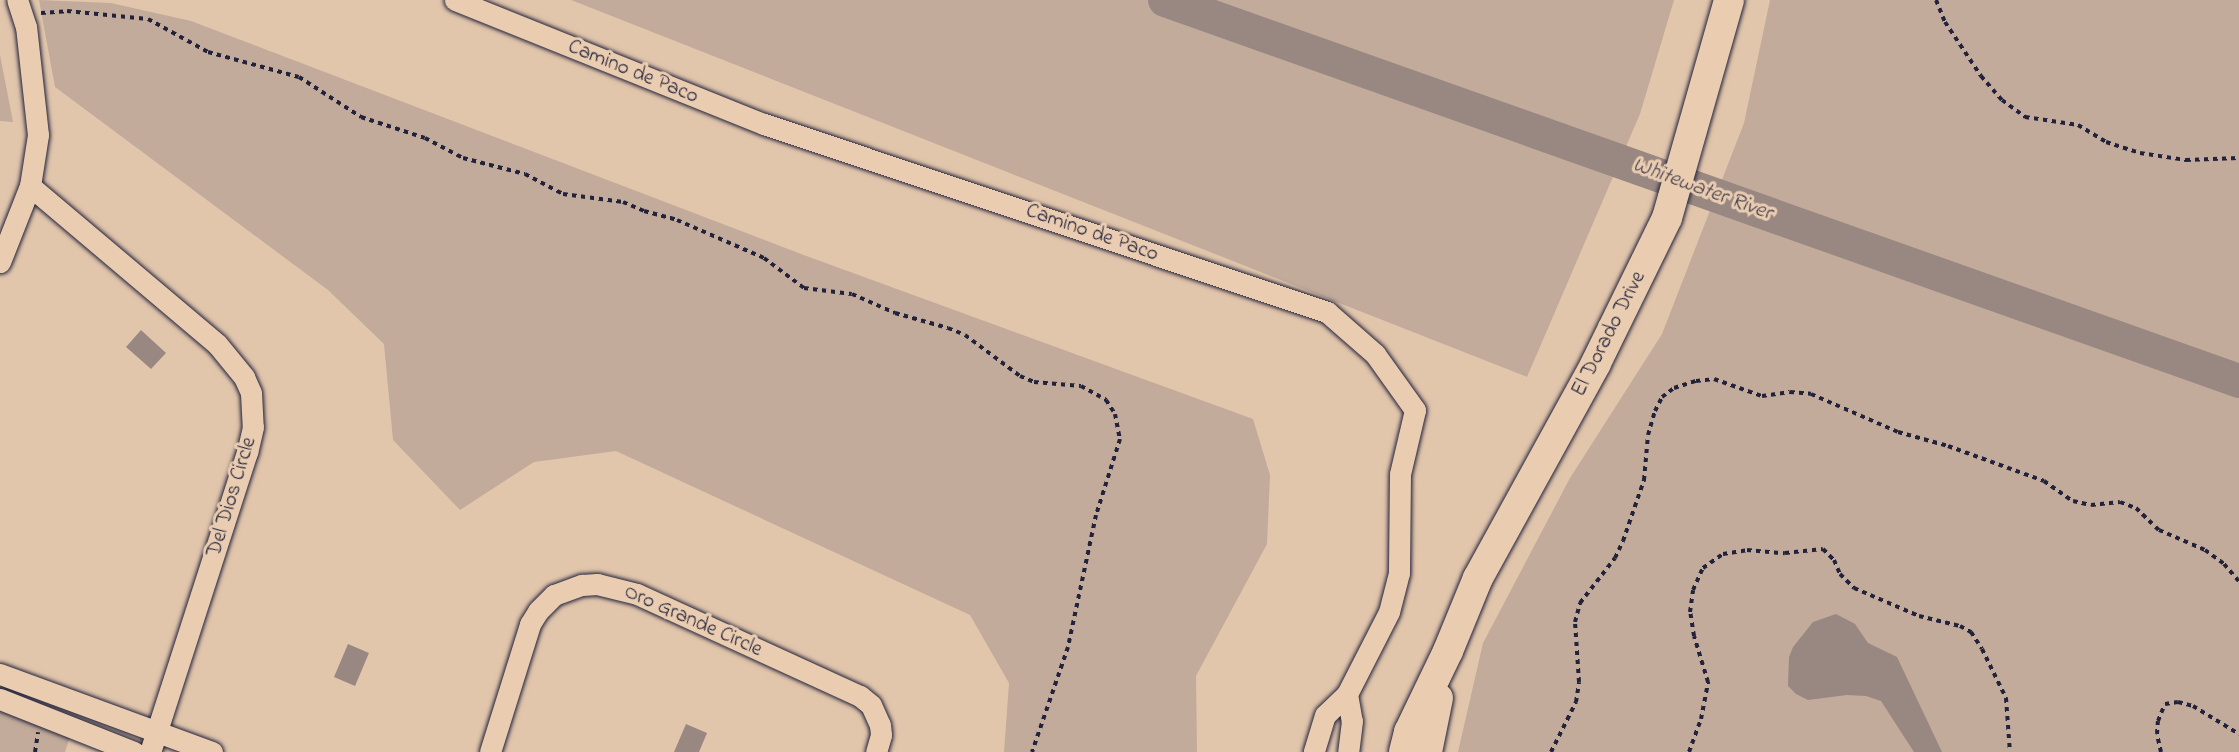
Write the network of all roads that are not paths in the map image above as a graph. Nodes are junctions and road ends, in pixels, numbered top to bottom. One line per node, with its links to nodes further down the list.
1 (17, 0): 4 (street)
2 (455, 0): 8 (street, Camino de Paco)
3 (1729, 0): 6 (main road, El Dorado Drive)
4 (30, 186): 5 (street); 10 (street, Del Dios Circle)
5 (0, 262)
6 (1448, 651): 18 (main road, El Dorado Drive); 19 (main road, El Dorado Drive)
7 (0, 674): 10 (street)
8 (1347, 694): 16 (street, Camino de Paco); 17 (street)
9 (0, 699): 11 (street)
10 (158, 730): 12 (street, Del Dios Circle); 13 (street)
11 (134, 752)
12 (150, 752)
13 (212, 752)
14 (490, 752): 15 (street, Oro Grande Circle)
15 (876, 752)
16 (1314, 752)
17 (1348, 752)
18 (1404, 752)
19 (1427, 752)

